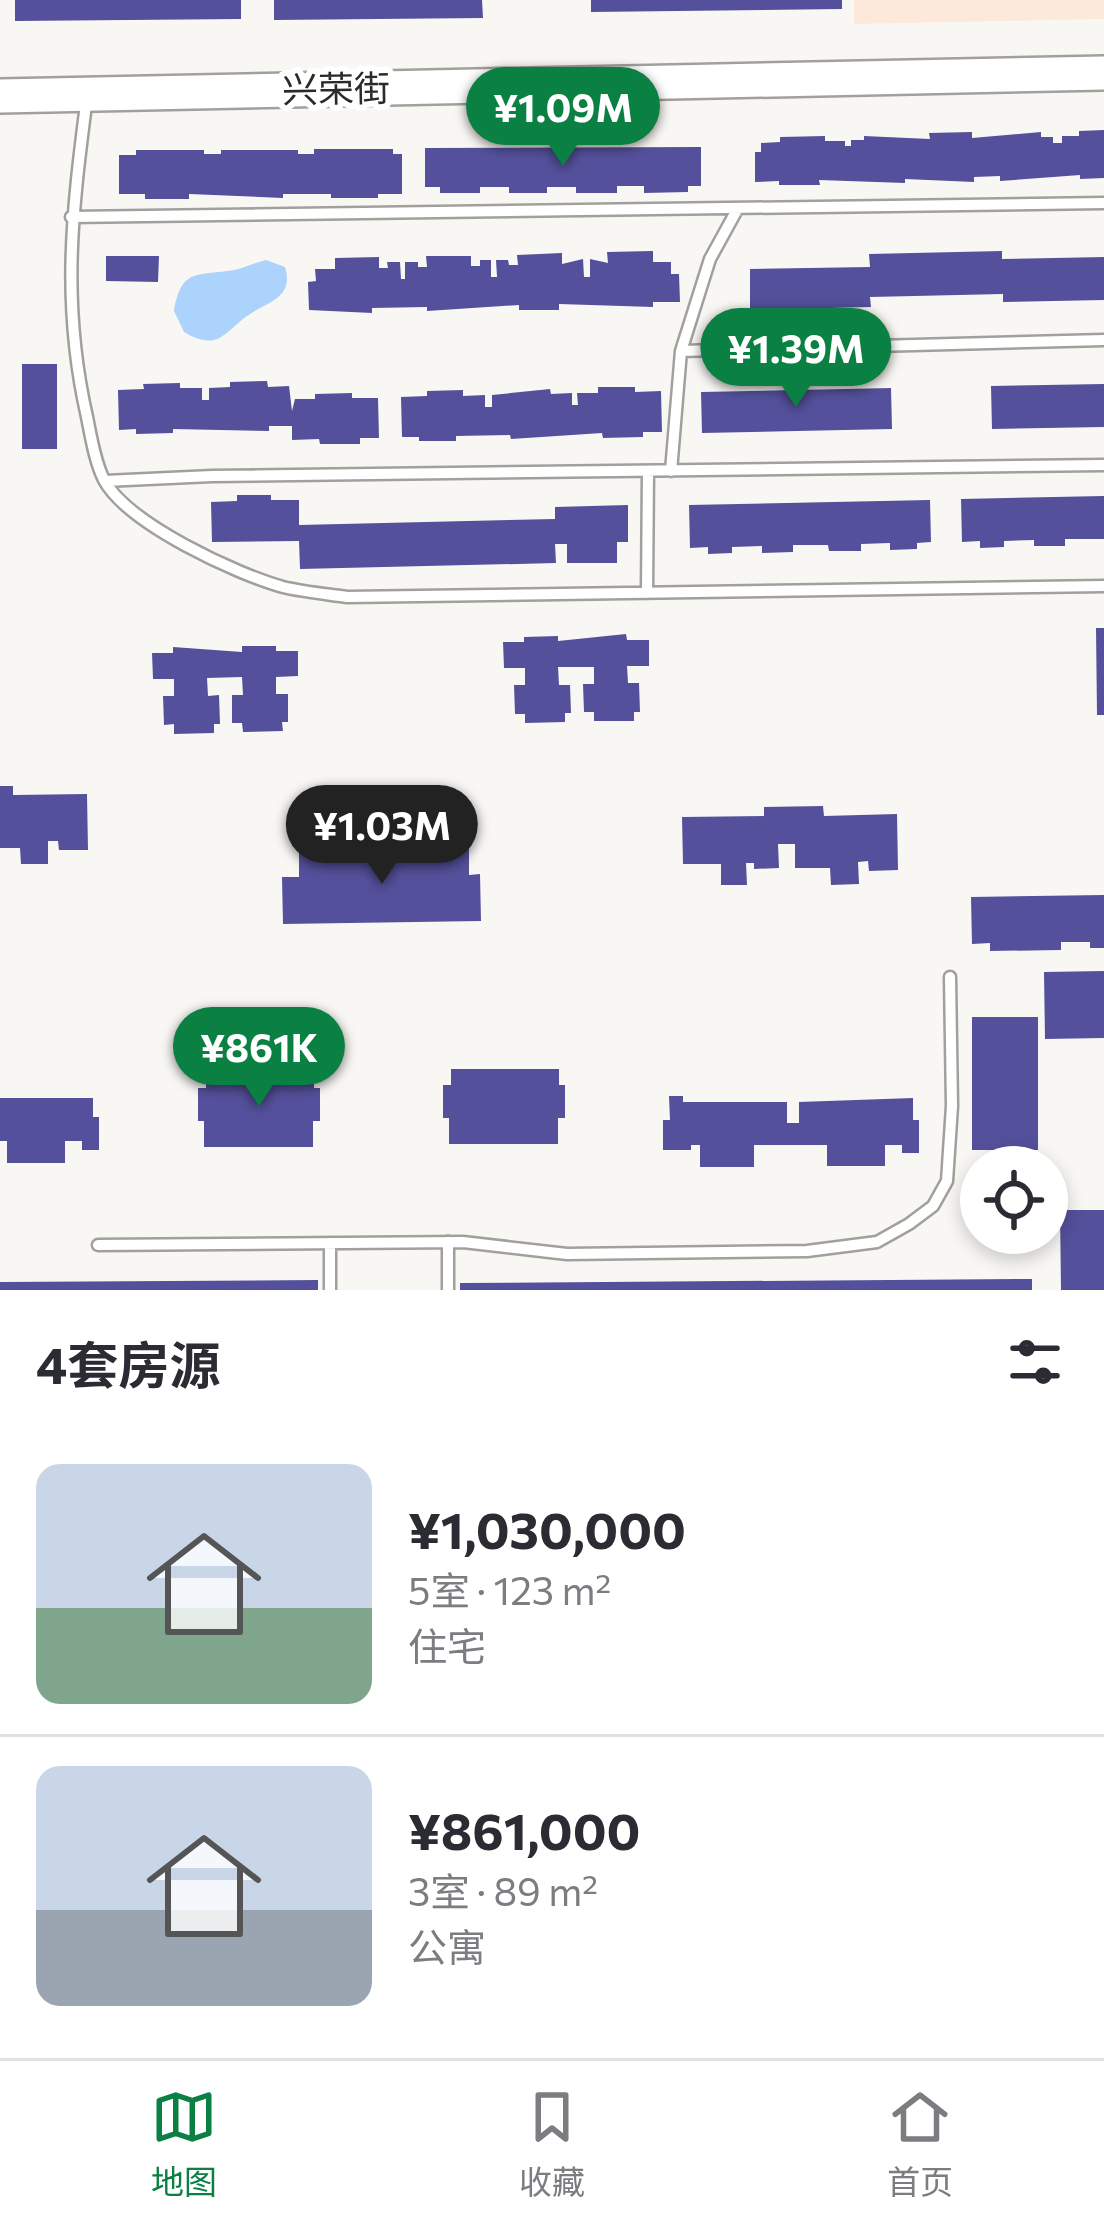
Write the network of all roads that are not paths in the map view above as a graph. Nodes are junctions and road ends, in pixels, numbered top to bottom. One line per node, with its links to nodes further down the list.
1 (1104, 74): 2 (street, 兴荣街)
2 (87, 94): 3 (street, 兴荣街); 6 (lane)
3 (0, 96)
4 (1104, 202): 5 (lane)
5 (739, 208): 6 (lane); 8 (lane)
6 (71, 217): 12 (lane)
7 (1104, 340): 8 (lane)
8 (680, 351): 10 (lane)
9 (1104, 465): 10 (lane)
10 (670, 470): 11 (lane)
11 (648, 471): 12 (lane); 14 (lane)
12 (105, 481): 14 (lane)
13 (1104, 586): 14 (lane)
14 (646, 592)
15 (950, 977): 16 (lane)
16 (448, 1242): 17 (lane); 20 (lane)
17 (330, 1243): 18 (lane); 19 (lane)
18 (98, 1245)
19 (330, 1290)
20 (448, 1290)

